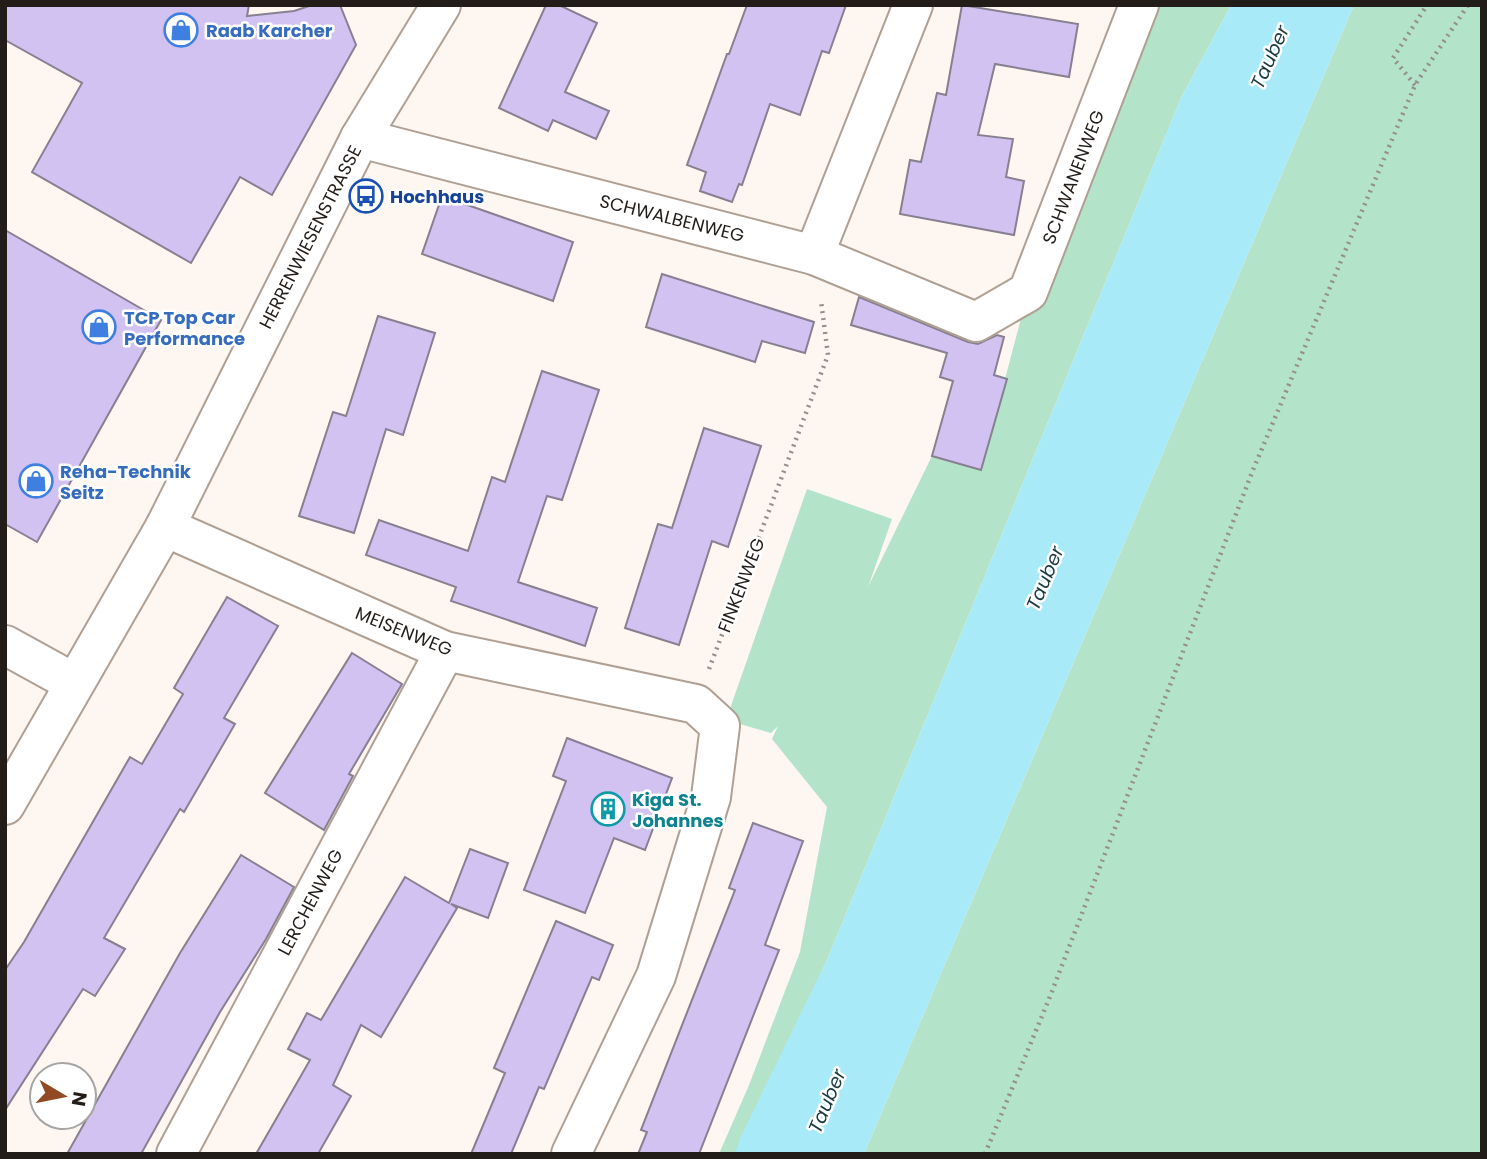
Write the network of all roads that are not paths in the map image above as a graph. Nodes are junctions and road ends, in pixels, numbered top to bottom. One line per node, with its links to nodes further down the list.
1 (441, 5): 4 (street, HERRENWIESENSTRASSE)
2 (913, 5): 5 (street)
3 (1139, 5): 6 (street, SCHWANENWEG)
4 (360, 138): 5 (street, SCHWALBENWEG); 7 (street, HERRENWIESENSTRASSE)
5 (814, 255): 6 (street, SCHWALBENWEG)
6 (976, 322)
7 (166, 527): 9 (street, MEISENWEG); 10 (street, HERRENWIESENSTRASSE)
8 (5, 645): 10 (street)
9 (444, 650): 12 (street, LERCHENWEG); 13 (street, MEISENWEG)
10 (74, 683): 11 (street, HERRENWIESENSTRASSE)
11 (5, 805)
12 (176, 1154)
13 (571, 1154)

